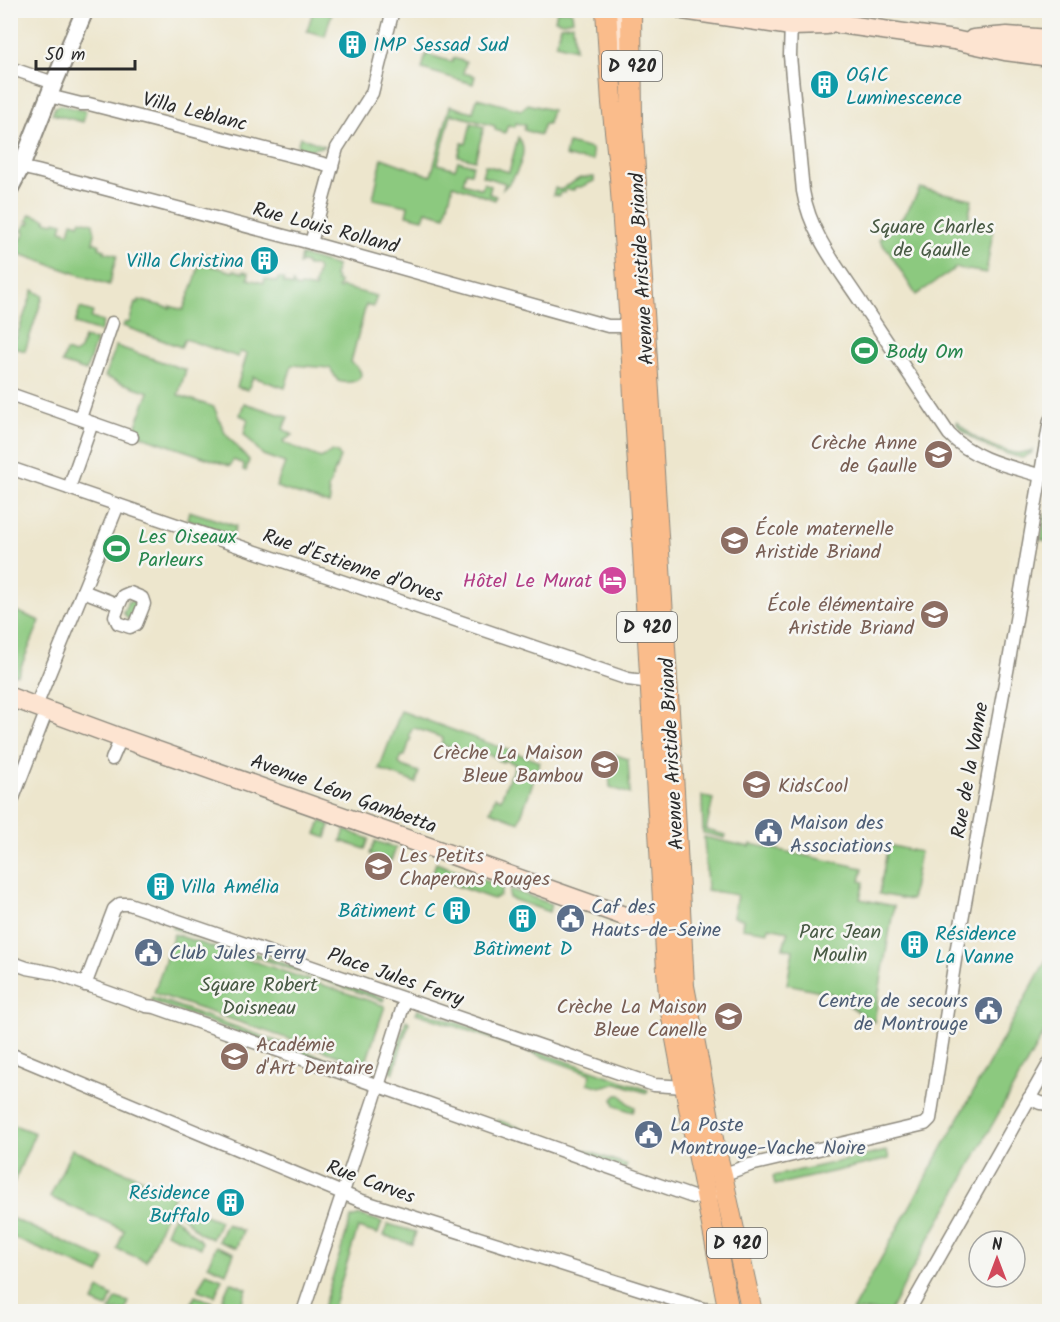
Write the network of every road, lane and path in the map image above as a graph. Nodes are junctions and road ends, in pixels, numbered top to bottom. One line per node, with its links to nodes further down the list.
1 (85, 10): 12 (street)
2 (393, 10): 15 (street)
3 (606, 10): 19 (main road, Avenue Aristide Briand / D 920)
4 (621, 10): 13 (main road)
5 (631, 10): 13 (main road, Avenue Aristide Briand / D 920)
6 (683, 10): 7 (main road)
7 (790, 15): 9 (main road); 25 (street)
8 (1050, 39): 9 (main road)
9 (954, 40): 10 (main road)
10 (1050, 57)
11 (10, 68): 12 (street, Villa Leblanc)
12 (51, 90): 14 (street); 15 (street, Villa Leblanc)
13 (632, 121): 46 (main road, Avenue Aristide Briand / D 920)
14 (16, 166): 16 (street); 17 (street, Rue Louis Rolland)
15 (332, 166): 17 (street)
16 (10, 188)
17 (311, 243): 19 (street, Rue Louis Rolland)
18 (112, 324): 22 (street)
19 (630, 326): 30 (main road, Avenue Aristide Briand / D 920)
20 (10, 394): 22 (street)
21 (1050, 420): 25 (street, Rue de la Vanne)
22 (86, 421): 23 (street); 26 (street)
23 (132, 437)
24 (10, 468): 26 (street, Rue d'Estienne d'Orves)
25 (1039, 475): 46 (street, Rue de la Vanne)
26 (69, 488): 27 (street, Rue d'Estienne d'Orves)
27 (118, 505): 28 (street); 30 (street, Rue d'Estienne d'Orves)
28 (83, 591): 29 (street); 32 (street)
29 (119, 605)
30 (650, 682): 36 (main road, Avenue Aristide Briand / D 920)
31 (10, 697): 32 (main road, Avenue Léon Gambetta)
32 (42, 708): 33 (main road, Avenue Léon Gambetta); 35 (street)
33 (121, 738): 34 (street); 36 (main road, Avenue Léon Gambetta)
34 (112, 759)
35 (10, 806)
36 (664, 925): 43 (main road, Avenue Aristide Briand / D 920)
37 (10, 962): 38 (street)
38 (85, 985): 39 (street, Place Jules Ferry); 42 (street)
39 (405, 1000): 42 (street); 43 (street, Place Jules Ferry)
40 (10, 1054): 47 (street, Rue Carves)
41 (1050, 1062): 44 (street)
42 (378, 1086): 47 (street); 48 (street)
43 (685, 1087): 48 (main road, Avenue Aristide Briand / D 920)
44 (1029, 1098): 45 (street); 52 (street)
45 (1050, 1104)
46 (722, 1175): 48 (street); 51 (main road, Avenue Aristide Briand / D 920)
47 (342, 1193): 49 (street); 50 (street, Rue Carves)
48 (706, 1196): 50 (main road, Avenue Aristide Briand / D 920)
49 (303, 1311)
50 (729, 1311)
51 (752, 1311)
52 (908, 1311)

